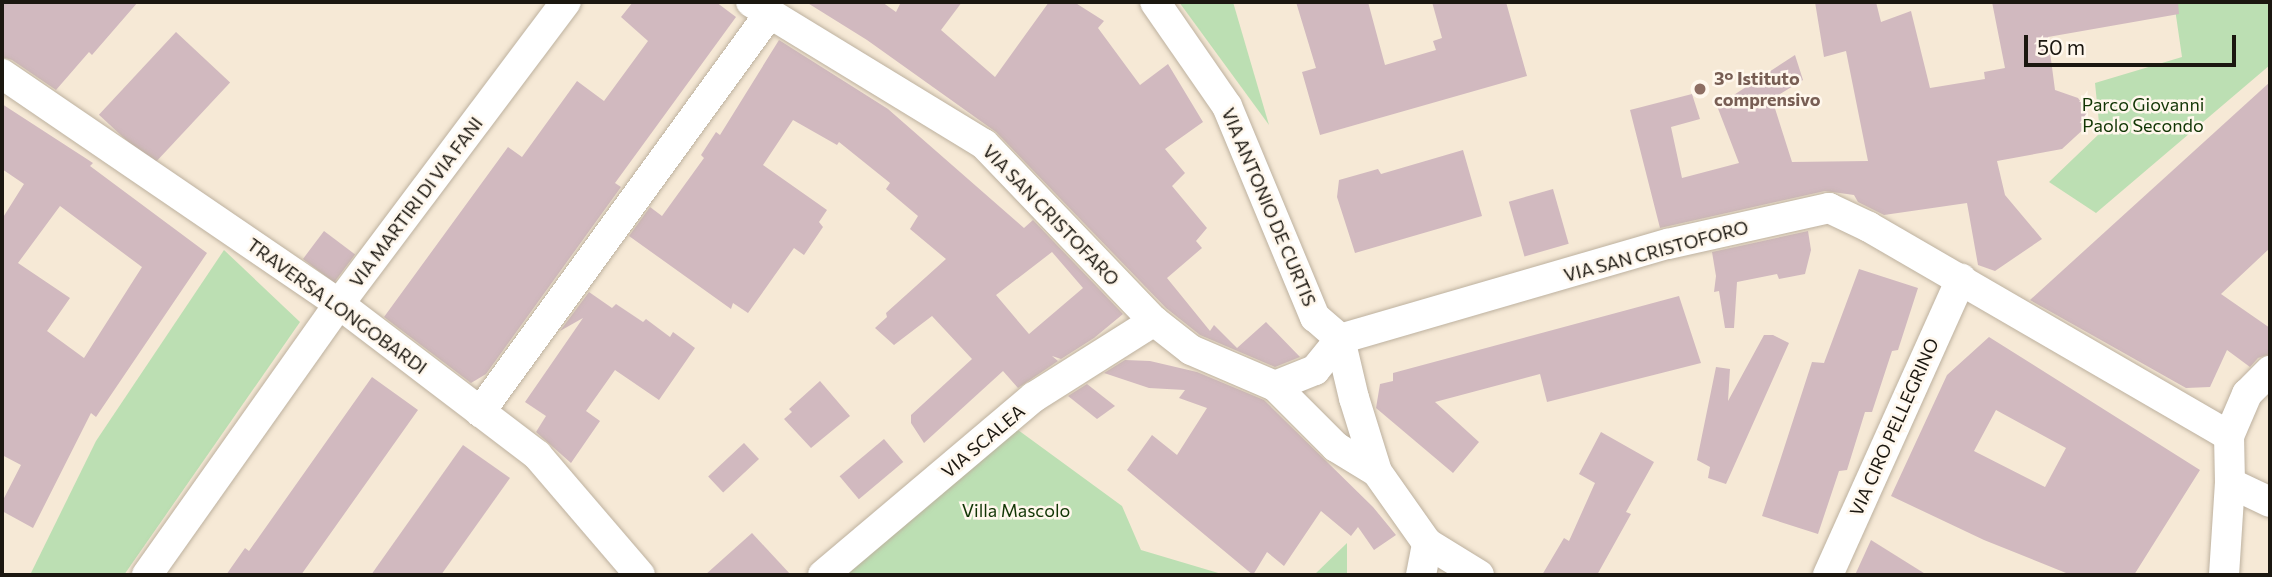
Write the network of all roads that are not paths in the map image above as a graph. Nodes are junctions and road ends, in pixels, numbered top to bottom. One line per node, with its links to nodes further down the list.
1 (566, 2): 6 (street, VIA MARTIRI DI VIA FANI)
2 (1155, 2): 8 (street, VIA ANTONIO DE CURTIS)
3 (760, 8): 7 (street, VIA SAN CRISTOFARO); 11 (street)
4 (2, 74): 6 (street, TRAVERSA LONGOBARDI)
5 (1961, 279): 8 (street, VIA SAN CRISTOFORO); 12 (street, VIA SAN CRISTOFORO); 22 (street, VIA CIRO PELLEGRINO)
6 (339, 304): 11 (street, TRAVERSA LONGOBARDI); 17 (street, VIA MARTIRI DI VIA FANI)
7 (1154, 321): 10 (street, VIA SAN CRISTOFARO); 19 (street, VIA SCALEA)
8 (1340, 339): 10 (street); 13 (street)
9 (2270, 371): 12 (street)
10 (1275, 386): 13 (street)
11 (480, 412): 18 (street, TRAVERSA LONGOBARDI)
12 (2229, 436): 14 (street)
13 (1377, 472): 16 (street)
14 (2230, 483): 15 (street); 23 (street)
15 (2270, 502)
16 (1427, 543): 20 (street); 21 (street)
17 (147, 575)
18 (640, 575)
19 (823, 575)
20 (1421, 575)
21 (1479, 575)
22 (1828, 575)
23 (2224, 575)

